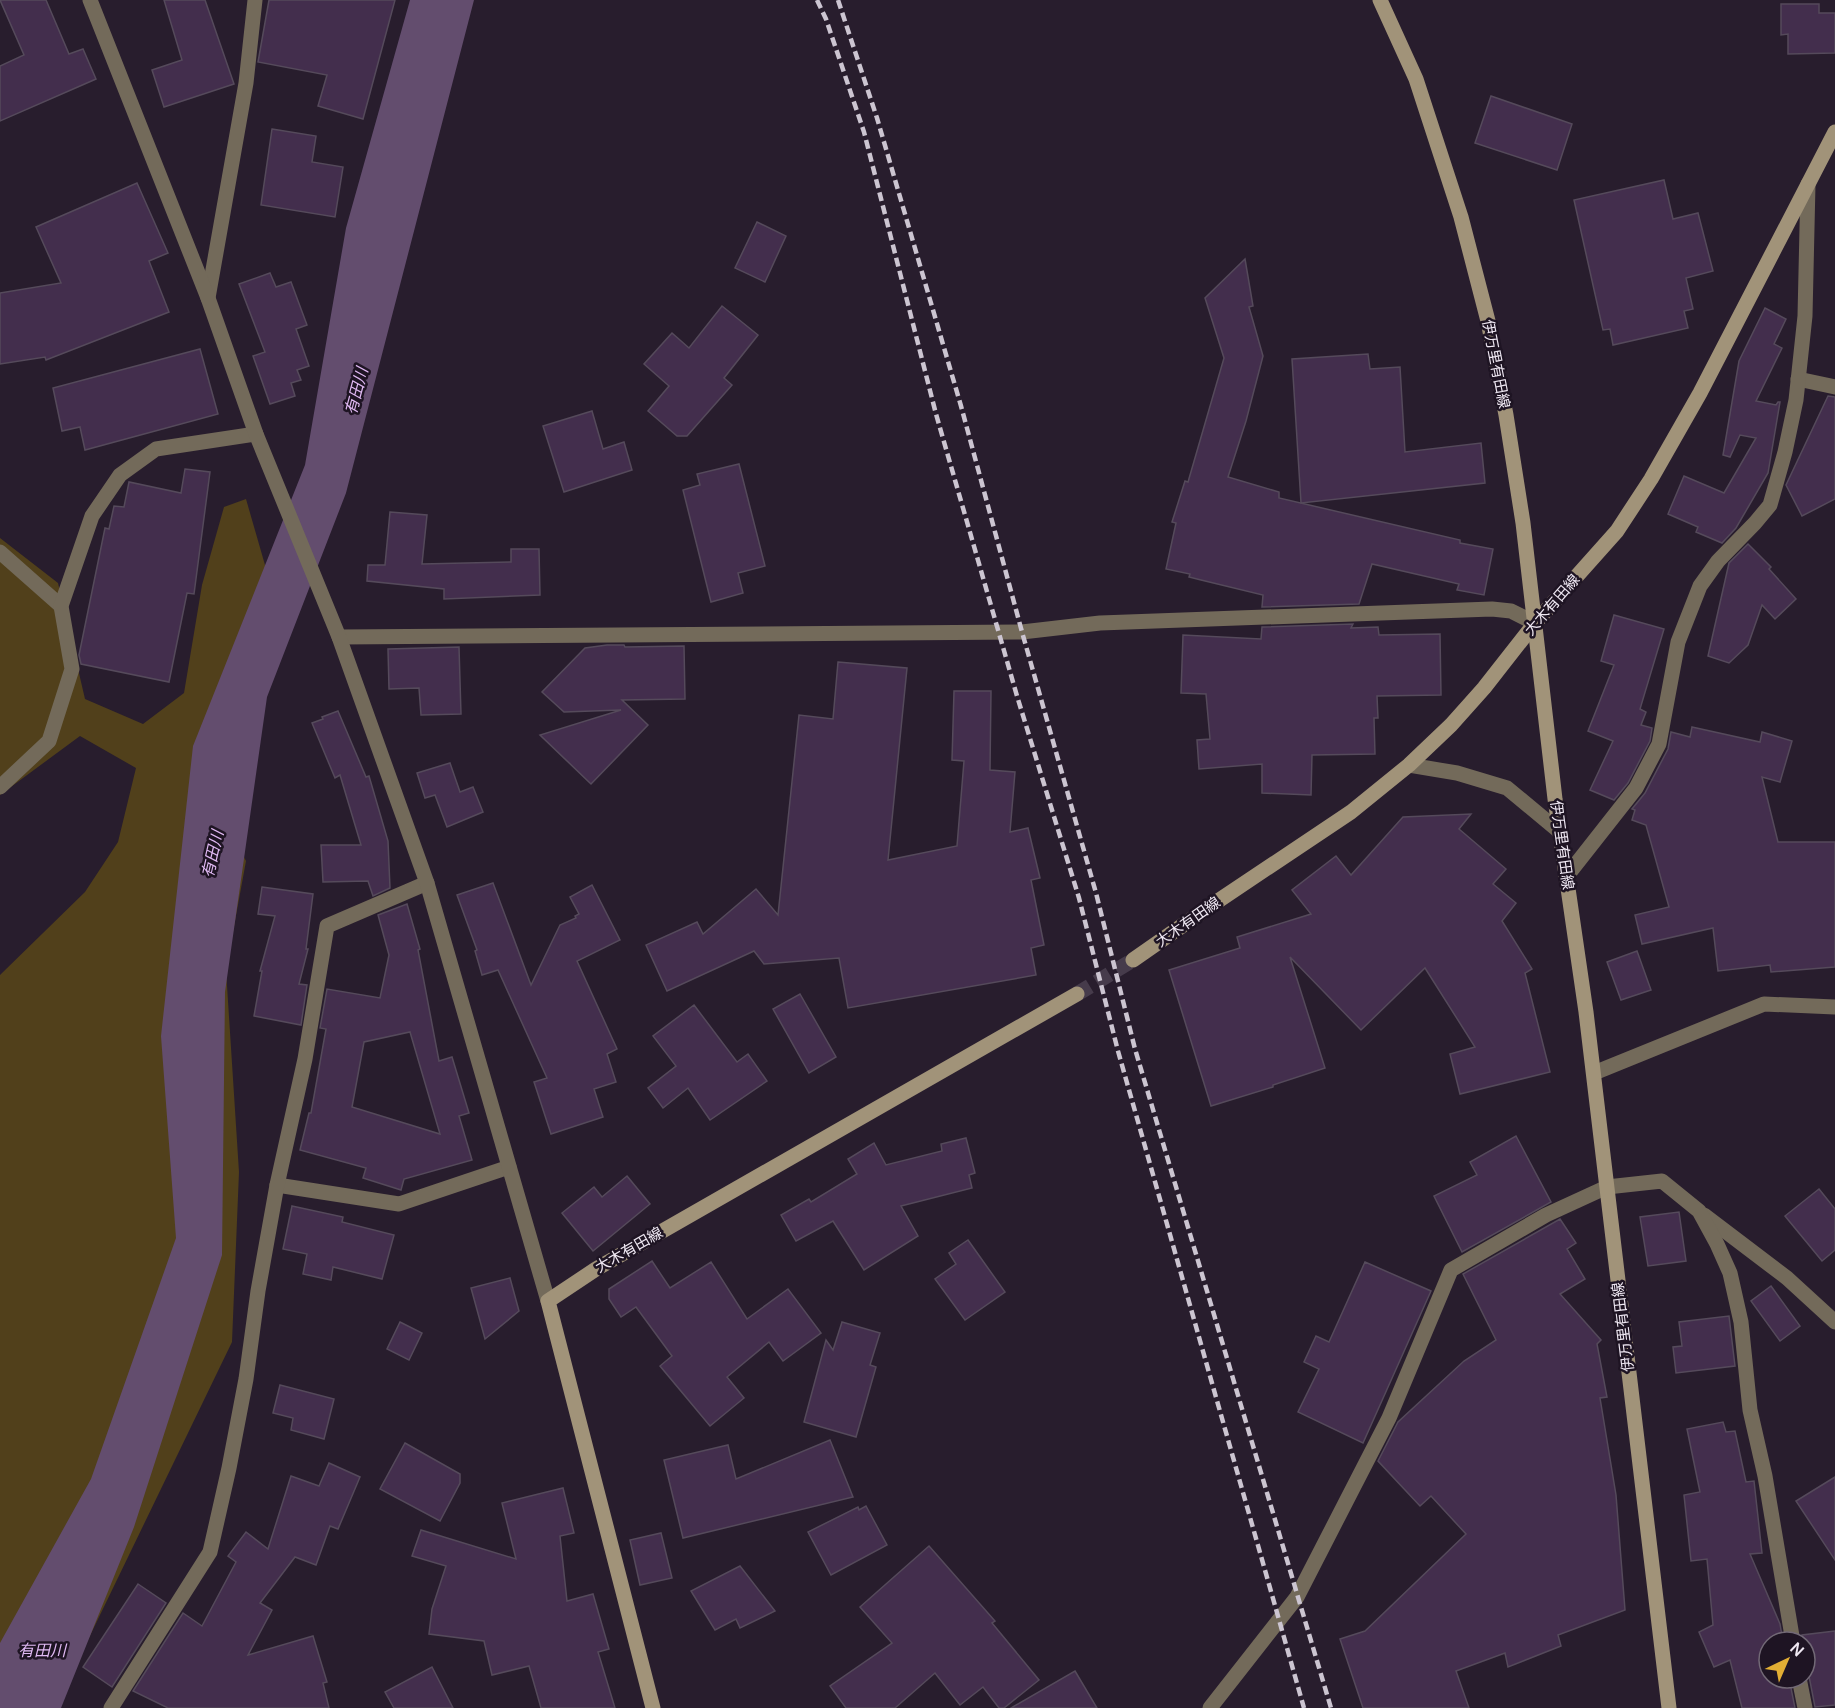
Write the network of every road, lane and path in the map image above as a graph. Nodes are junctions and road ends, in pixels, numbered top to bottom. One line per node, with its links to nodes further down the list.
1 (90, 0): 6 (street)
2 (255, 0): 6 (street)
3 (1380, 0): 12 (main road, 伊万里有田線)
4 (1834, 135): 5 (main road, 大木有田線)
5 (1808, 184): 7 (street); 12 (main road, 大木有田線)
6 (208, 298): 9 (street)
7 (1798, 379): 8 (street); 17 (street)
8 (1835, 387)
9 (256, 434): 11 (street); 13 (street)
10 (0, 552): 11 (street)
11 (61, 606): 15 (street)
12 (1535, 623): 13 (street); 14 (main road, 大木有田線); 16 (main road, 伊万里有田線)
13 (339, 638): 18 (street)
14 (1409, 765): 16 (street); 19 (main road, 大木有田線)
15 (0, 787)
16 (1560, 832): 17 (main road, 伊万里有田線)
17 (1566, 878): 22 (main road, 伊万里有田線)
18 (427, 883): 23 (street); 24 (street)
19 (1133, 960)
20 (1077, 994): 27 (main road, 大木有田線)
21 (1835, 1007): 22 (street)
22 (1594, 1073): 25 (main road, 伊万里有田線)
23 (509, 1167): 24 (street); 27 (street)
24 (278, 1185): 31 (street)
25 (1607, 1187): 26 (street); 33 (street); 34 (main road, 伊万里有田線)
26 (1699, 1211): 28 (street); 29 (street)
27 (548, 1301): 32 (main road)
28 (1835, 1322)
29 (1791, 1630)
30 (1801, 1690): 35 (street)
31 (111, 1708)
32 (653, 1708)
33 (1210, 1708)
34 (1669, 1708)
35 (1805, 1708)

